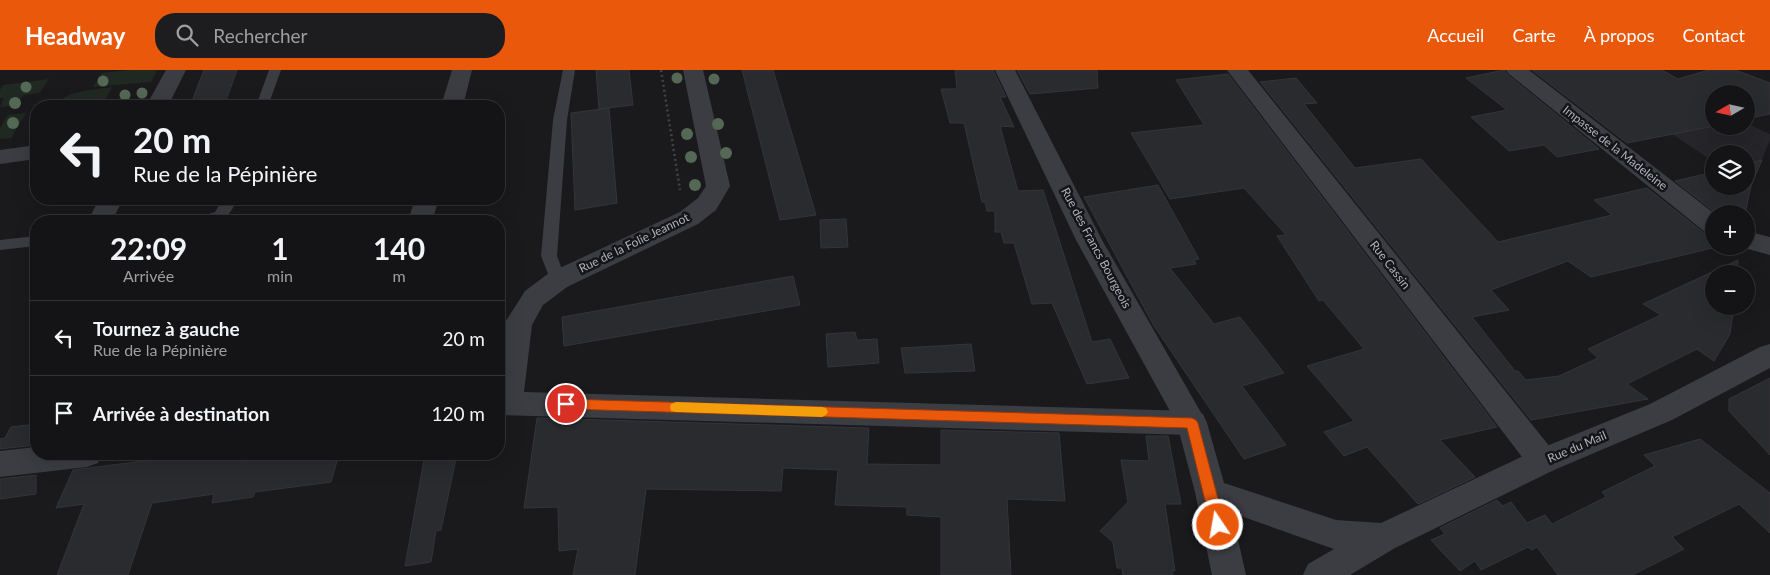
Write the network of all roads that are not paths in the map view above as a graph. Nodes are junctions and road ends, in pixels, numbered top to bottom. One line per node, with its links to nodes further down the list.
1 (176, 70): 9 (street)
2 (275, 70): 10 (lane)
3 (462, 70): 11 (street)
4 (569, 70): 19 (lane)
5 (693, 70): 19 (street, Rue de la Folie Jeannot)
6 (1005, 70): 23 (street, Rue des Francs Bourgeois)
7 (1237, 70): 25 (street, Rue Cassin)
8 (1516, 70): 14 (street, Impasse de la Madeleine)
9 (160, 100)
10 (264, 100)
11 (454, 100)
12 (30, 153): 13 (street)
13 (0, 157)
14 (1705, 219)
15 (30, 242): 17 (lane)
16 (1755, 242): 18 (street)
17 (0, 245)
18 (1770, 246)
19 (558, 280): 21 (street, Rue de la Folie Jeannot)
20 (1770, 354): 25 (street, Rue du Mail)
21 (505, 392)
22 (505, 402): 23 (street)
23 (1192, 423): 27 (street)
24 (35, 460): 26 (street)
25 (1544, 461): 28 (street, Rue du Mail)
26 (0, 464)
27 (1211, 492): 28 (street, Rue du Mail); 29 (street)
28 (1383, 538): 30 (street, Rue du Mail)
29 (1229, 575)
30 (1320, 575)

